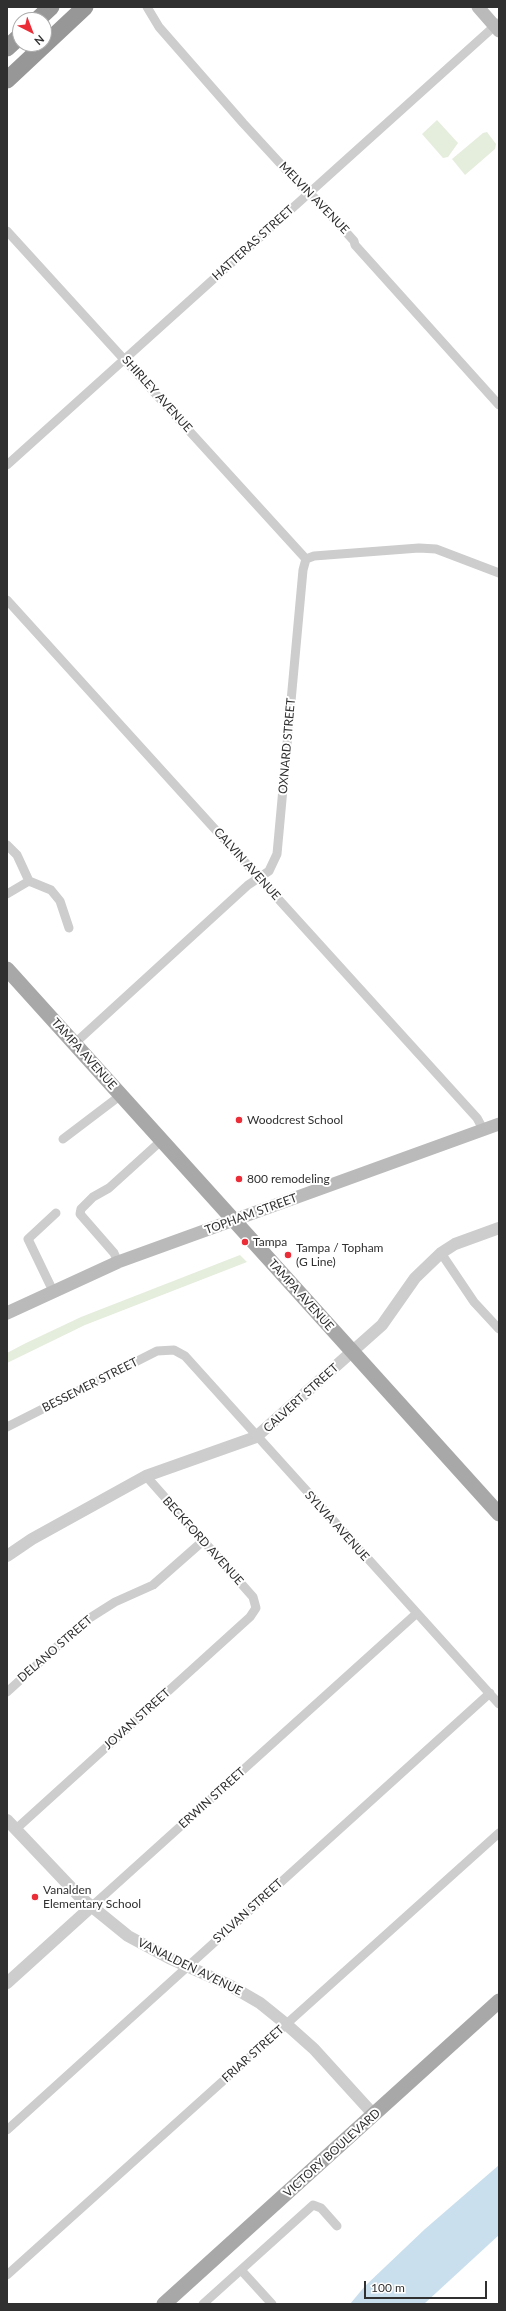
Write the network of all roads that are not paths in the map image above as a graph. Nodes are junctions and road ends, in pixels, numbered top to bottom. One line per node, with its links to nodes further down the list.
1 (85, 7): 5 (highway)
2 (147, 7): 6 (street, MELVIN AVENUE)
3 (478, 7): 4 (main road)
4 (498, 26): 6 (street, HATTERAS STREET)
5 (7, 80)
6 (310, 193): 8 (street, HATTERAS STREET); 9 (street, MELVIN AVENUE)
7 (7, 231): 8 (street, SHIRLEY AVENUE)
8 (125, 359): 10 (street, HATTERAS STREET); 11 (street, SHIRLEY AVENUE)
9 (499, 405)
10 (7, 465)
11 (306, 559): 12 (street); 15 (street, OXNARD STREET)
12 (499, 573)
13 (7, 600): 15 (street, CALVIN AVENUE)
14 (7, 844): 16 (street)
15 (261, 878): 20 (street, OXNARD STREET); 23 (street, CALVIN AVENUE)
16 (28, 881): 17 (street); 18 (street)
17 (7, 894)
18 (69, 928)
19 (7, 969): 20 (main road, TAMPA AVENUE)
20 (74, 1044): 21 (main road, TAMPA AVENUE)
21 (121, 1096): 24 (street); 25 (main road, TAMPA AVENUE)
22 (499, 1124): 23 (main road, TOPHAM STREET)
23 (484, 1129): 27 (main road, TOPHAM STREET)
24 (63, 1139)
25 (162, 1140): 27 (main road, TAMPA AVENUE); 30 (street)
26 (56, 1213): 31 (street)
27 (233, 1220): 30 (main road, TOPHAM STREET); 35 (main road, TAMPA AVENUE)
28 (499, 1228): 29 (street, CALVERT STREET)
29 (441, 1253): 33 (street); 35 (street, CALVERT STREET)
30 (118, 1262): 31 (main road, TOPHAM STREET)
31 (53, 1291): 32 (main road, TOPHAM STREET)
32 (7, 1313)
33 (499, 1329)
34 (174, 1350): 36 (street, BESSEMER STREET); 37 (street, SYLVIA AVENUE)
35 (352, 1352): 37 (street, CALVERT STREET); 39 (main road, TAMPA AVENUE)
36 (7, 1427)
37 (256, 1437): 38 (street, CALVERT STREET); 43 (street, SYLVIA AVENUE)
38 (146, 1476): 40 (street, BECKFORD AVENUE); 41 (street, CALVERT STREET)
39 (499, 1514)
40 (203, 1541): 42 (street, BECKFORD AVENUE); 44 (street, DELANO STREET)
41 (7, 1556)
42 (256, 1608): 48 (street, JOVAN STREET)
43 (417, 1613): 45 (street, SYLVIA AVENUE); 50 (street, ERWIN STREET)
44 (7, 1692)
45 (490, 1694): 46 (street, SYLVIA AVENUE); 51 (street, SYLVAN STREET)
46 (499, 1704)
47 (7, 1820): 48 (street, VANALDEN AVENUE)
48 (16, 1829): 50 (street, VANALDEN AVENUE)
49 (499, 1832): 54 (street, FRIAR STREET)
50 (91, 1908): 51 (street, VANALDEN AVENUE); 52 (street, ERWIN STREET)
51 (188, 1966): 54 (street, VANALDEN AVENUE); 56 (street, SYLVAN STREET)
52 (7, 1983)
53 (499, 2001): 55 (main road, VICTORY BOULEVARD)
54 (286, 2024): 55 (street, VANALDEN AVENUE); 59 (street, FRIAR STREET)
55 (374, 2115): 60 (main road, VICTORY BOULEVARD)
56 (7, 2130)
57 (337, 2226): 58 (street)
58 (241, 2270): 61 (street); 62 (street)
59 (7, 2275)
60 (164, 2304)
61 (203, 2304)
62 (272, 2304)

